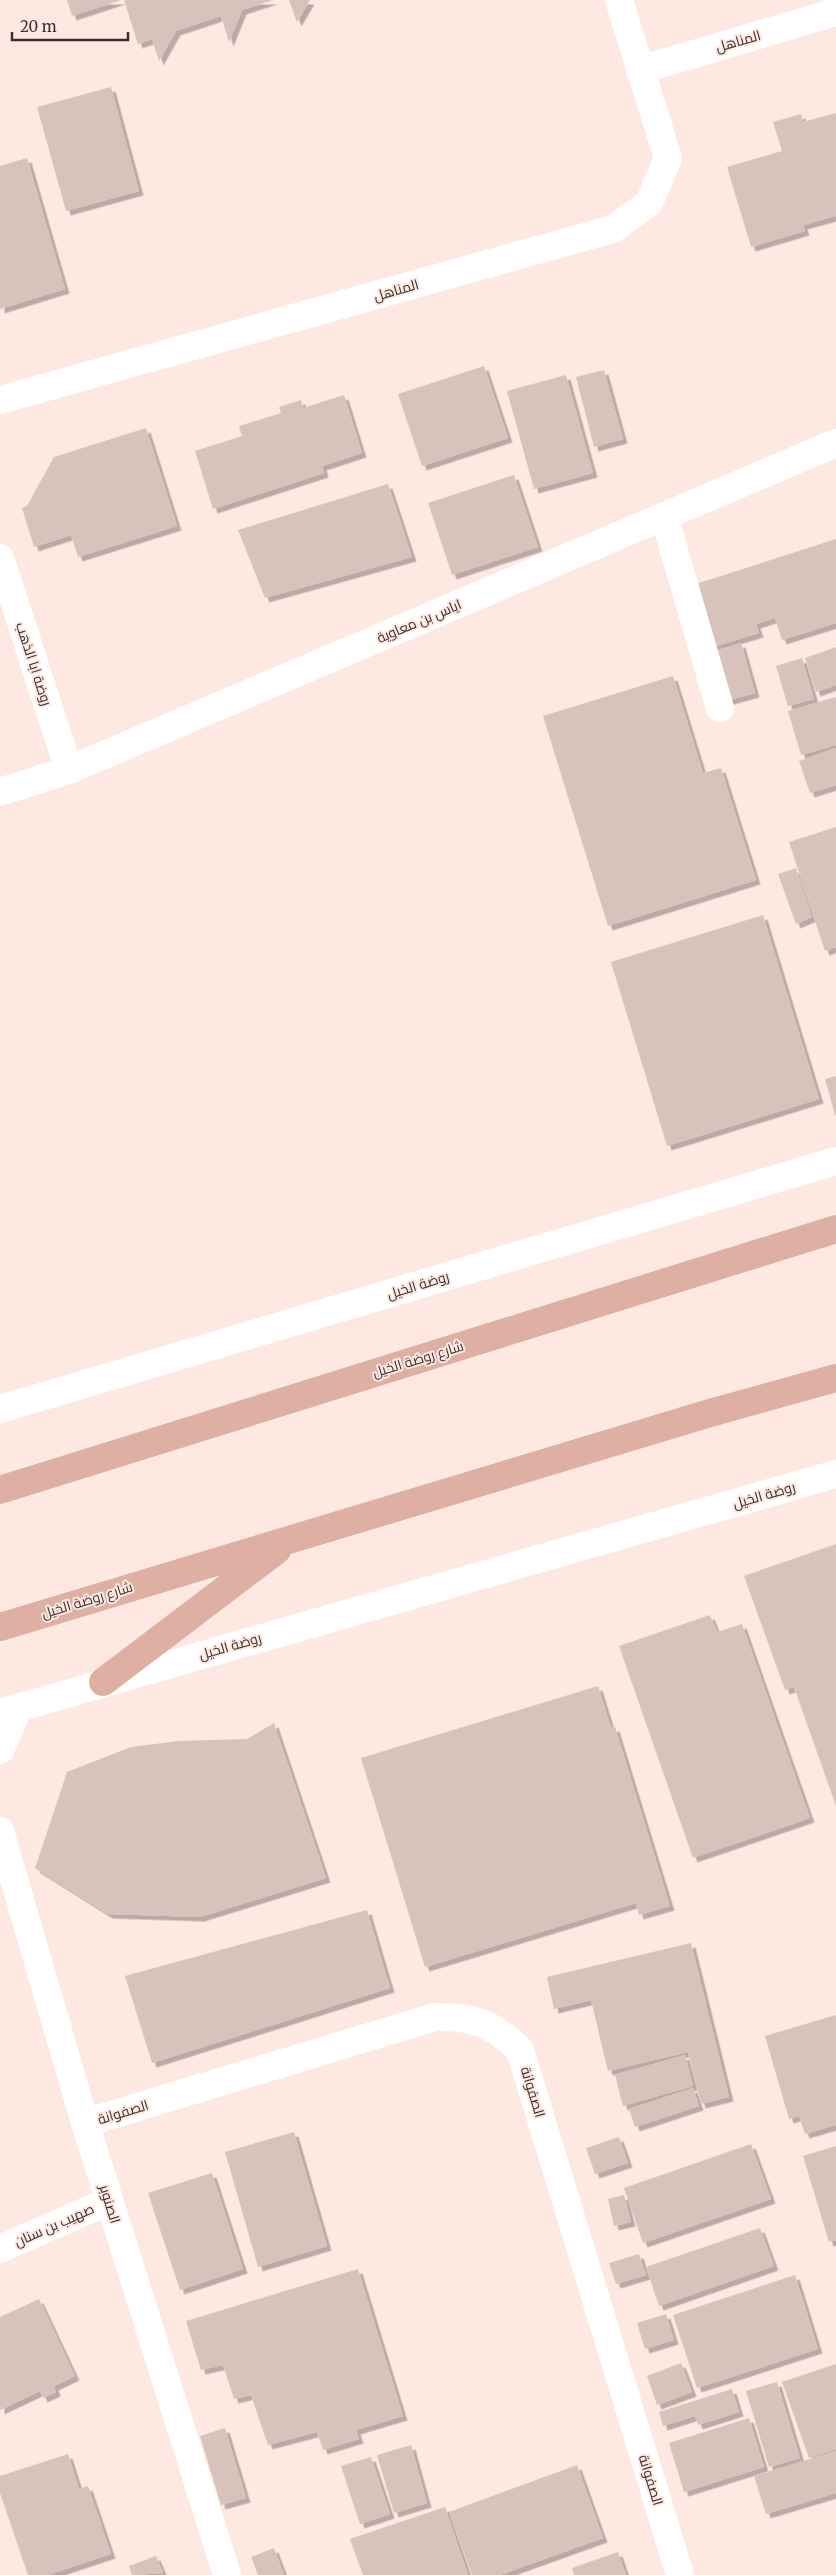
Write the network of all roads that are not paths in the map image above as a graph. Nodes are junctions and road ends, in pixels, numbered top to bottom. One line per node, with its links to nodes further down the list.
1 (619, 0): 3 (street, المناهل)
2 (836, 12): 3 (street, المناهل)
3 (640, 70): 4 (street, المناهل)
4 (0, 400)
5 (836, 442): 6 (street, اياس بن معاوية)
6 (664, 516): 8 (street); 9 (street, اياس بن معاوية)
7 (0, 558): 9 (street, روضة ابا الذهب)
8 (720, 708)
9 (69, 770): 10 (street, اياس بن معاوية)
10 (0, 792)
11 (836, 1161): 14 (street, روضة الخيل)
12 (836, 1229): 16 (main road, شارع روضة الخيل)
13 (836, 1378): 17 (main road, شارع روضة الخيل)
14 (0, 1409)
15 (836, 1474): 19 (street, روضة الخيل)
16 (0, 1490)
17 (292, 1538): 18 (main road, شارع روضة الخيل); 19 (main road)
18 (0, 1627)
19 (103, 1682): 20 (street, روضة الخيل)
20 (10, 1710): 21 (street)
21 (0, 1750)
22 (0, 1831): 23 (street, الصنوبر)
23 (85, 2123): 24 (street, الصنوبر); 27 (street, الصفوانة)
24 (109, 2201): 25 (street, صهيب بن سنان); 26 (street, الصنوبر)
25 (0, 2249)
26 (227, 2575)
27 (680, 2575)

